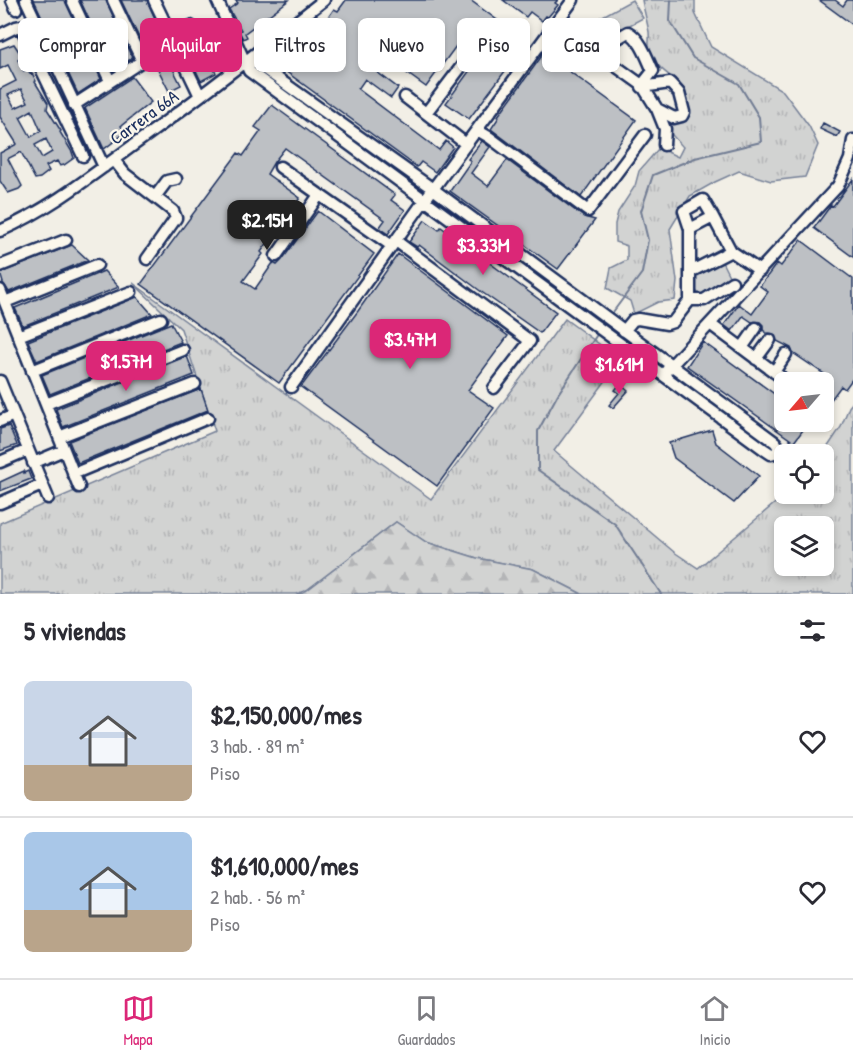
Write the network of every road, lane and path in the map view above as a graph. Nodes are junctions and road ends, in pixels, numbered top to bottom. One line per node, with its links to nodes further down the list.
1 (26, 0): 8 (street)
2 (72, 0): 23 (street)
3 (113, 0): 15 (street)
4 (154, 0): 9 (street)
5 (217, 0): 16 (street)
6 (324, 0): 16 (street, Carrera 66A)
7 (573, 0): 10 (street)
8 (34, 18)
9 (162, 18)
10 (560, 18)
11 (18, 27): 12 (street)
12 (0, 36)
13 (620, 37): 24 (street)
14 (542, 43): 30 (street)
15 (140, 58)
16 (245, 62): 25 (street, Carrera 66A); 41 (street); 44 (street)
17 (140, 63): 23 (street)
18 (620, 70): 24 (street)
19 (43, 72): 35 (street)
20 (59, 72): 27 (street)
21 (188, 72): 25 (street)
22 (457, 72): 29 (street)
23 (110, 81): 27 (street)
24 (642, 86): 28 (street); 28 (street)
25 (200, 96): 36 (street, Carrera 66A)
26 (405, 97): 29 (street)
27 (74, 105): 38 (street)
28 (657, 109): 34 (street)
29 (426, 113): 33 (street)
30 (477, 130): 31 (street); 33 (street)
31 (645, 135)
32 (853, 140): 37 (street)
33 (466, 144): 41 (street)
34 (664, 145)
35 (83, 156)
36 (114, 160): 38 (street, Carrera 66A); 43 (street)
37 (851, 160): 55 (street)
38 (104, 167): 46 (street, Carrera 66A)
39 (280, 167): 42 (street)
40 (176, 179): 43 (street)
41 (433, 189): 44 (street); 66 (street)
42 (319, 195): 49 (street); 51 (street)
43 (155, 197): 52 (street)
44 (424, 201): 49 (street); 75 (street)
45 (712, 217): 47 (street); 47 (street); 50 (street)
46 (2, 229)
47 (690, 229): 56 (street)
48 (66, 240): 54 (street)
49 (394, 244): 78 (street); 79 (street)
50 (731, 251): 55 (street); 56 (street)
51 (276, 256)
52 (147, 259)
53 (97, 265): 61 (street)
54 (0, 266)
55 (759, 271): 64 (street)
56 (690, 272): 60 (street)
57 (732, 282): 60 (street)
58 (0, 290): 61 (street)
59 (131, 292): 67 (street)
60 (690, 300): 66 (street)
61 (5, 302): 62 (street)
62 (5, 319): 67 (street)
63 (161, 319): 74 (street)
64 (710, 324): 69 (street); 73 (street)
65 (756, 328): 69 (street)
66 (621, 329): 73 (street)
67 (18, 336): 74 (street)
68 (770, 340): 72 (street)
69 (742, 348): 72 (street)
70 (183, 350): 80 (street)
71 (786, 354): 72 (street)
72 (756, 359)
73 (671, 366): 75 (street); 75 (street)
74 (32, 371): 80 (street)
75 (663, 375)
76 (0, 382): 81 (street)
77 (195, 384): 84 (street)
78 (291, 387)
79 (494, 388)
80 (45, 404): 84 (street)
81 (14, 415): 83 (street); 85 (street)
82 (208, 418): 89 (street)
83 (0, 421)
84 (59, 437): 86 (street)
85 (28, 450): 87 (street); 88 (street)
86 (64, 450): 88 (street); 89 (street)
87 (0, 462)
88 (33, 463): 90 (street)
89 (73, 474): 91 (street)
90 (42, 485): 92 (street); 93 (street)
91 (79, 487)
92 (48, 498)
93 (0, 503)

